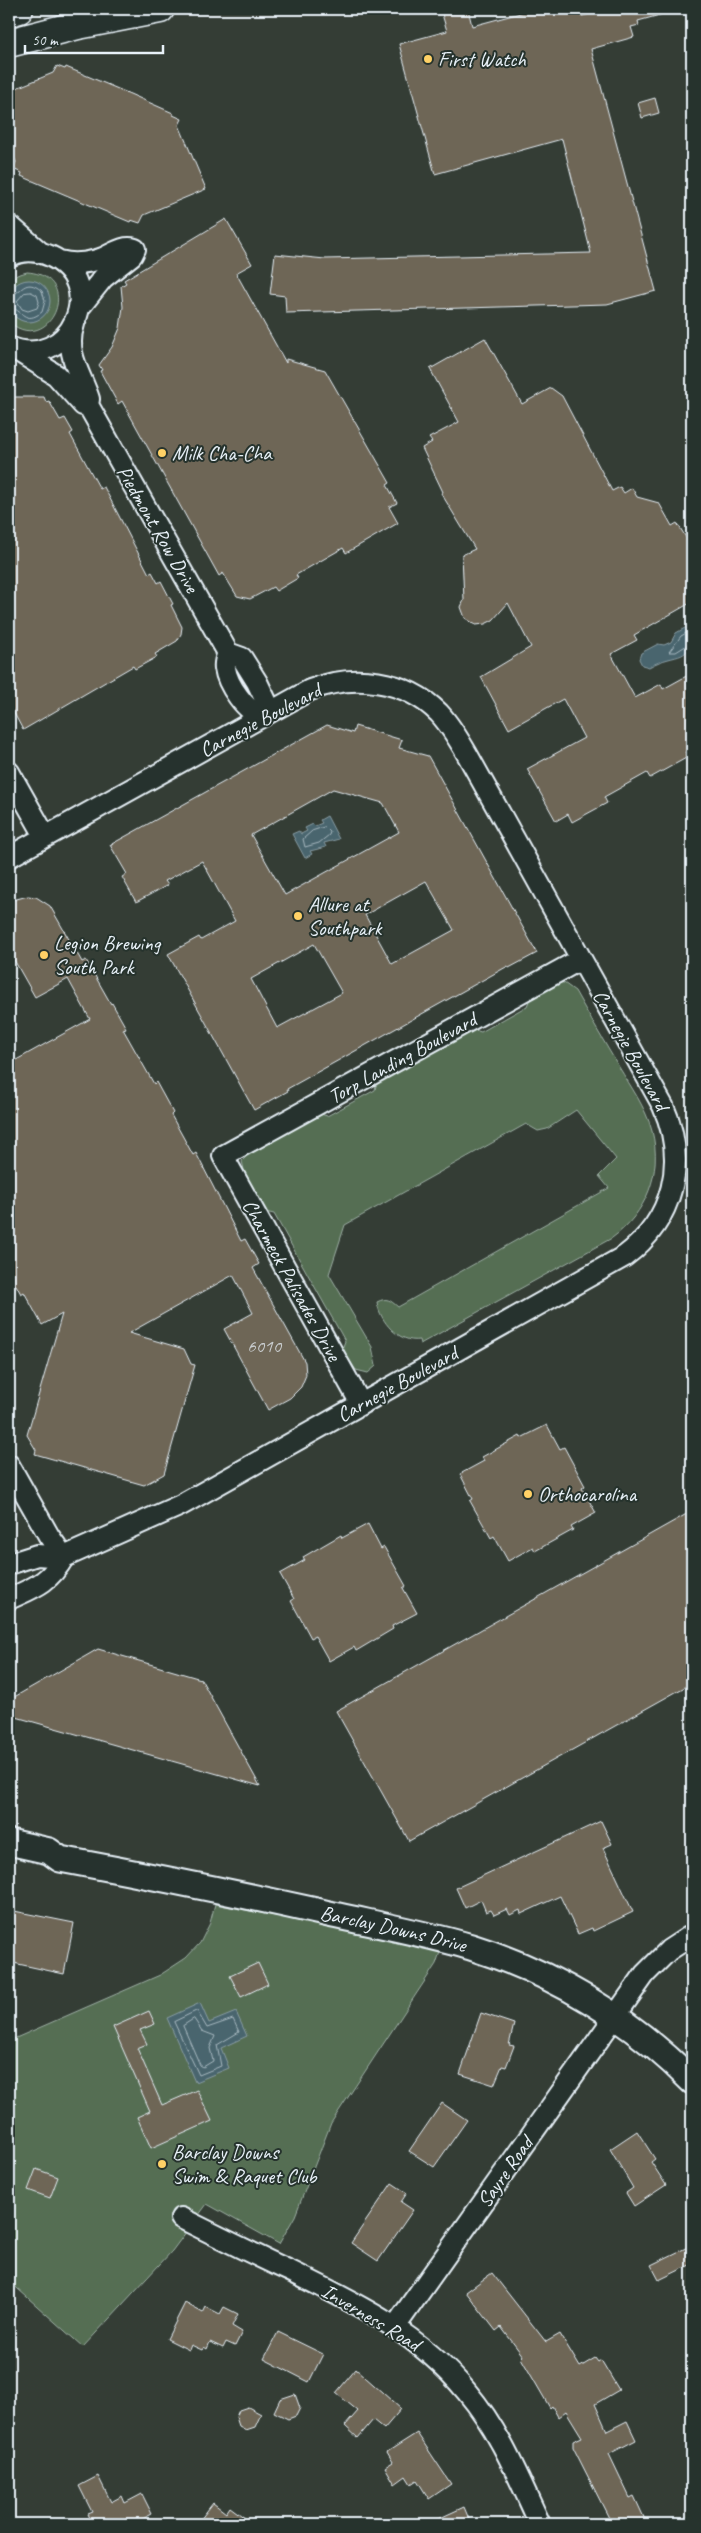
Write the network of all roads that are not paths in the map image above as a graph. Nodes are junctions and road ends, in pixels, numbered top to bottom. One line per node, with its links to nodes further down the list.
1 (19, 9): 3 (main road)
2 (160, 9): 4 (main road)
3 (9, 12)
4 (9, 43)
5 (9, 225): 6 (street, Piedmont Row Drive)
6 (40, 252): 7 (street, Piedmont Row Drive); 8 (street, Piedmont Row Drive)
7 (9, 256)
8 (60, 261): 9 (street, Piedmont Row Drive); 9 (street)
9 (77, 316): 10 (street, Piedmont Row Drive); 11 (street, Piedmont Row Drive)
10 (13, 348): 11 (street, Piedmont Row Drive)
11 (88, 405): 12 (street, Piedmont Row Drive)
12 (262, 715): 14 (street, Carnegie Boulevard); 16 (street, Carnegie Boulevard)
13 (9, 772): 14 (street)
14 (45, 836): 15 (street, Carnegie Boulevard)
15 (9, 857)
16 (581, 959): 17 (street, Torp Landing Boulevard); 18 (street, Carnegie Boulevard)
17 (223, 1156): 18 (street, Charmeck Palisades Drive)
18 (361, 1404): 20 (street, Carnegie Boulevard)
19 (9, 1465): 20 (street)
20 (64, 1557): 21 (street, Carnegie Boulevard); 22 (street)
21 (9, 1564)
22 (9, 1599)
23 (9, 1842): 24 (street, Barclay Downs Drive)
24 (60, 1859): 25 (street, Barclay Downs Drive); 27 (street, Barclay Downs Drive)
25 (9, 1860)
26 (692, 1935): 27 (street, Sayre Road)
27 (616, 2017): 28 (street, Barclay Downs Drive); 30 (street, Sayre Road)
28 (692, 2081)
29 (181, 2218): 30 (street, Inverness Road)
30 (395, 2327): 31 (street, Inverness Road)
31 (540, 2524)

